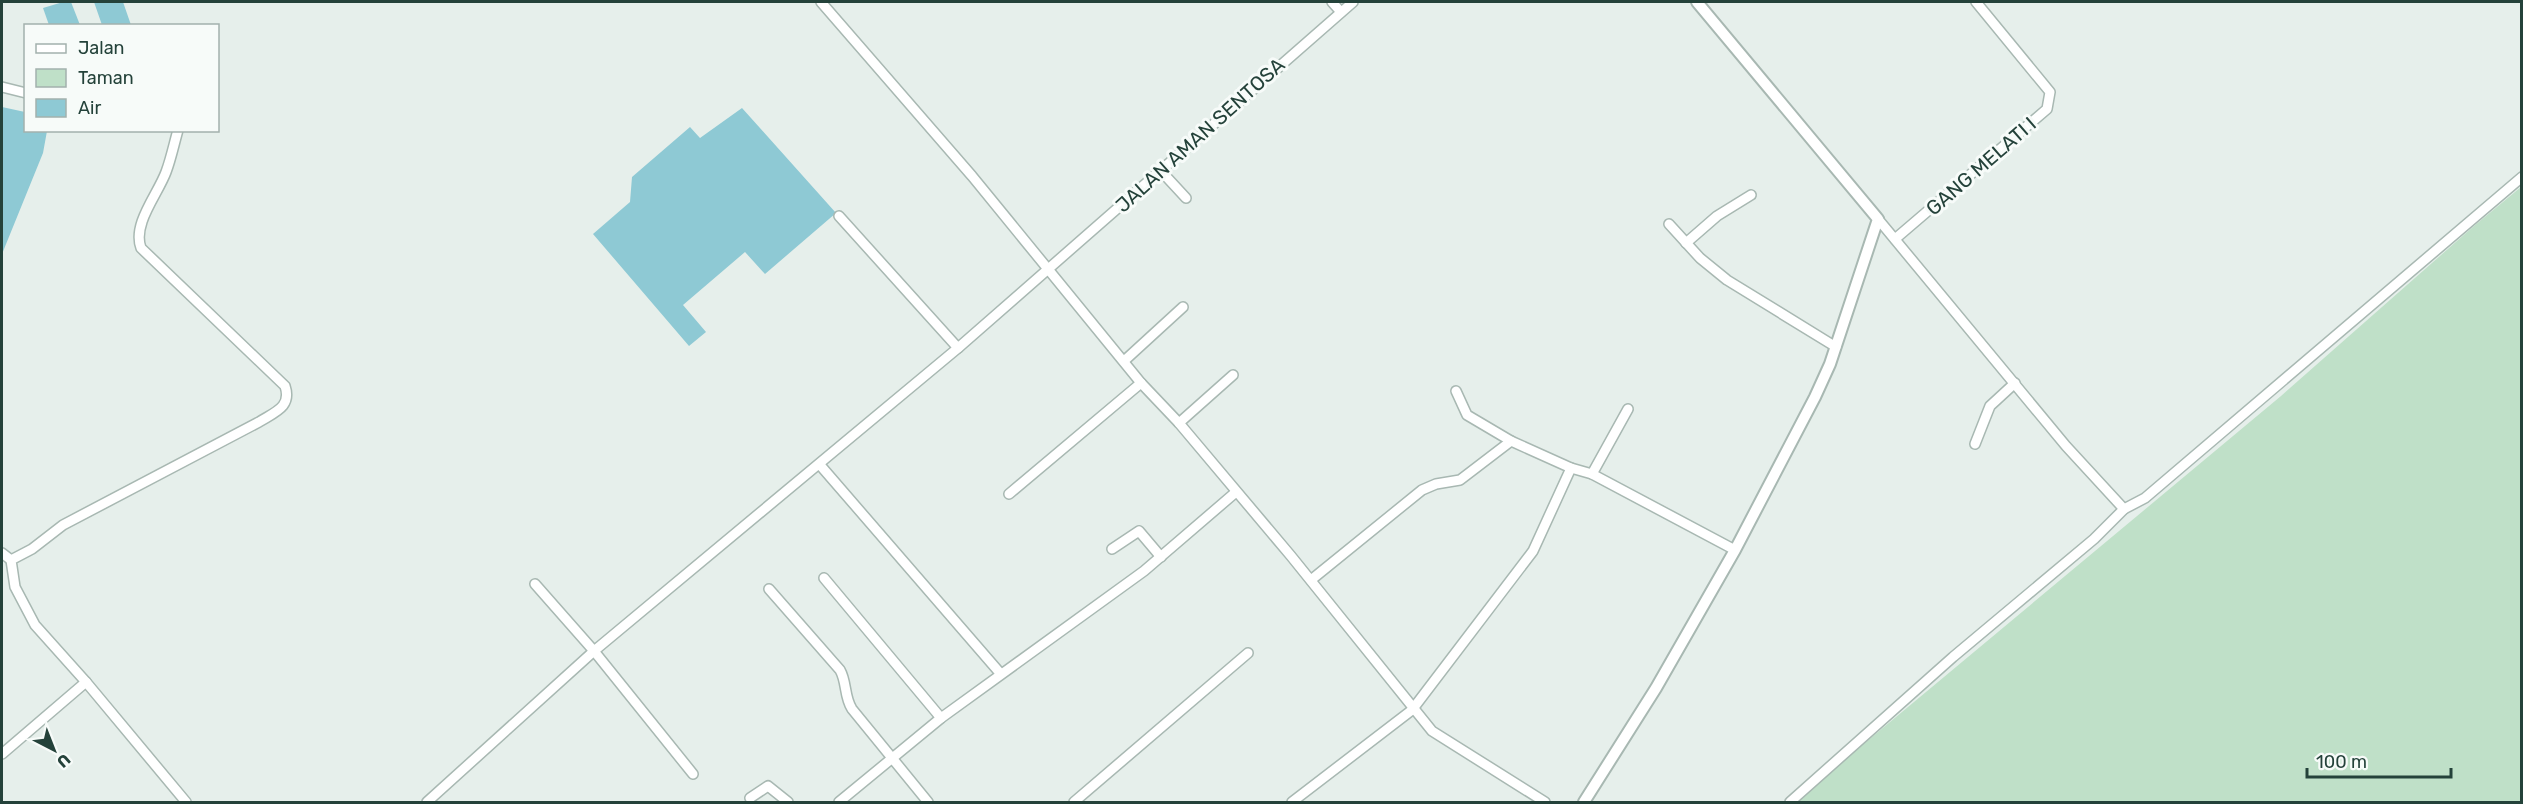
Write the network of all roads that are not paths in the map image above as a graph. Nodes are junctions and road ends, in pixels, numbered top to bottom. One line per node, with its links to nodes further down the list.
1 (821, 2): 19 (street)
2 (1332, 2): 6 (street)
3 (1353, 2): 6 (street, JALAN AMAN SENTOSA)
4 (1699, 2): 15 (street)
5 (1976, 2): 17 (street, GANG MELATI I)
6 (1341, 12): 10 (street, JALAN AMAN SENTOSA)
7 (2, 87): 8 (street)
8 (24, 92)
9 (177, 132): 42 (street)
10 (1161, 171): 13 (street); 19 (street, JALAN AMAN SENTOSA)
11 (2522, 177): 37 (street)
12 (1751, 195): 18 (street)
13 (1186, 198)
14 (839, 216): 22 (street)
15 (1878, 219): 17 (street); 21 (street)
16 (1669, 224): 18 (street)
17 (1895, 239): 26 (street)
18 (1686, 243): 21 (street)
19 (1047, 269): 22 (street, JALAN AMAN SENTOSA); 23 (street)
20 (1183, 307): 23 (street)
21 (1836, 347): 39 (street)
22 (958, 348): 32 (street, JALAN AMAN SENTOSA)
23 (1124, 361): 25 (street)
24 (1233, 375): 29 (street)
25 (1141, 383): 29 (street); 36 (street)
26 (2015, 383): 31 (street); 37 (street)
27 (1456, 391): 30 (street)
28 (1628, 409): 34 (street)
29 (1179, 423): 35 (street)
30 (1511, 441): 33 (street); 44 (street)
31 (1975, 444)
32 (820, 465): 47 (street, JALAN AMAN SENTOSA); 49 (street)
33 (1571, 468): 34 (street); 51 (street)
34 (1592, 474): 39 (street)
35 (1236, 492): 41 (street); 44 (street)
36 (1009, 494)
37 (2124, 509): 66 (street)
38 (1112, 549): 41 (street)
39 (1735, 550): 65 (street)
40 (2, 553): 42 (street)
41 (1161, 557): 49 (street)
42 (11, 560): 50 (street)
43 (825, 578): 52 (street)
44 (1311, 580): 51 (street)
45 (535, 584): 47 (street)
46 (769, 589): 54 (street)
47 (594, 651): 55 (street); 58 (street, JALAN AMAN SENTOSA)
48 (1248, 653): 62 (street)
49 (1000, 674): 52 (street)
50 (86, 682): 53 (street); 57 (street)
51 (1412, 710): 63 (street); 64 (street)
52 (941, 718): 54 (street)
53 (2, 753)
54 (892, 760): 60 (street); 61 (street)
55 (693, 774)
56 (750, 798): 59 (street)
57 (186, 802)
58 (427, 802)
59 (788, 802)
60 (839, 802)
61 (928, 802)
62 (1074, 802)
63 (1292, 802)
64 (1545, 802)
65 (1584, 802)
66 (1790, 802)

